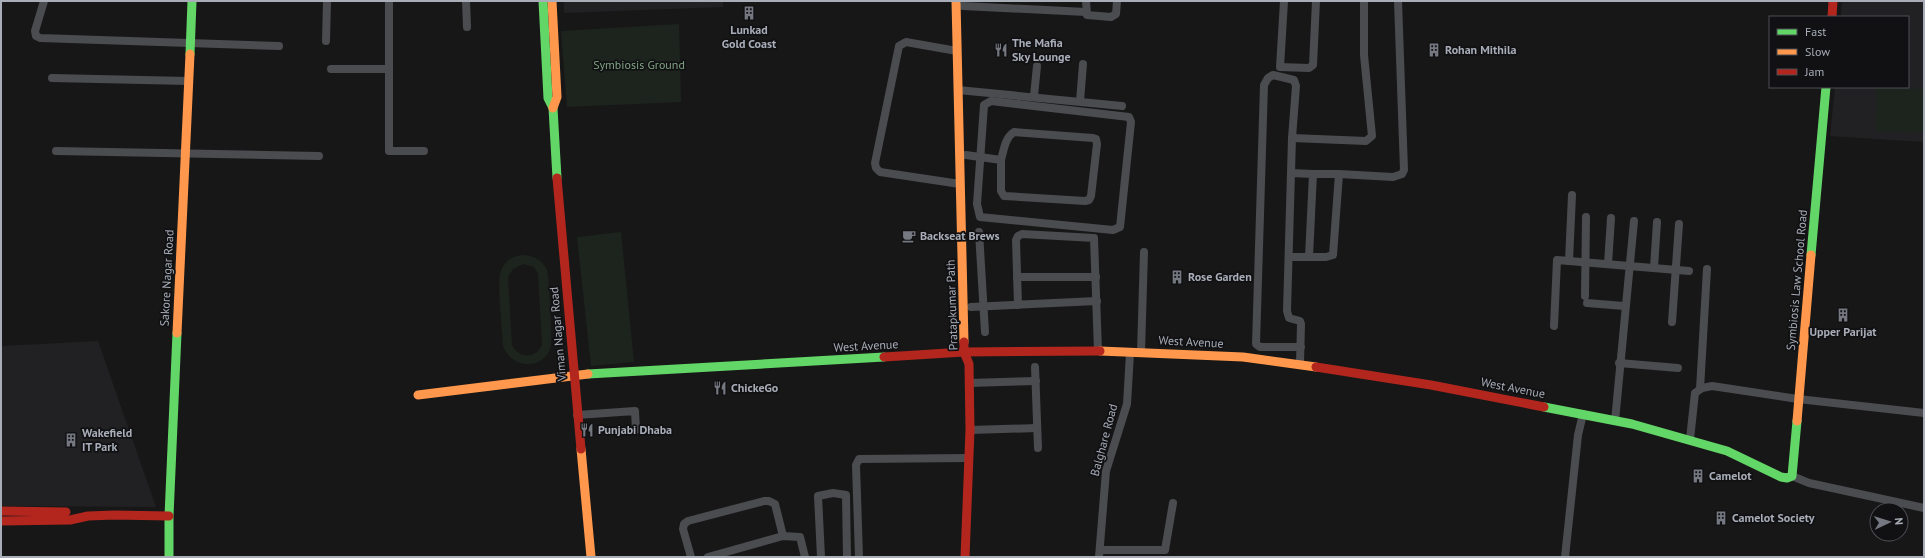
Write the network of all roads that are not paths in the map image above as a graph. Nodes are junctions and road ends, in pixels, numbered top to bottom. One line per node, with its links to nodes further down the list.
1 (44, 1): 21 (street)
2 (192, 1): 21 (street, Sakore Nagar Road)
3 (327, 1): 20 (street)
4 (389, 1): 28 (street)
5 (466, 1): 19 (street)
6 (543, 1): 37 (street, Viman Nagar Road)
7 (552, 1): 37 (street, Viman Nagar Road)
8 (1086, 1): 17 (street)
9 (1117, 1): 17 (street)
10 (1284, 1): 26 (street)
11 (1316, 1): 26 (street)
12 (1364, 1): 38 (street)
13 (1398, 1): 48 (street)
14 (1833, 1): 18 (street)
15 (960, 3): 16 (street); 23 (street, Pratapkumar Path); 33 (street, Pratapkumar Path)
16 (1011, 5): 17 (street)
17 (1086, 12)
18 (1832, 16)
19 (467, 27)
20 (326, 41)
21 (190, 42): 22 (street); 31 (street, Sakore Nagar Road)
22 (279, 46)
23 (957, 52): 33 (street, Pratapkumar Path); 49 (street)
24 (1083, 64): 35 (street)
25 (1037, 66): 34 (street)
26 (1280, 67): 29 (street)
27 (332, 69): 28 (street)
28 (389, 69): 40 (street)
29 (1275, 76): 38 (street); 79 (street)
30 (52, 78): 31 (street)
31 (188, 81): 41 (street, Sakore Nagar Road)
32 (1826, 88): 93 (street, Symbiosis Law School Road)
33 (961, 90): 34 (street); 42 (street, Pratapkumar Path); 49 (street, Pratapkumar Path)
34 (1034, 96): 35 (street)
35 (1080, 101): 36 (street)
36 (1122, 106)
37 (552, 108): 88 (street, Viman Nagar Road)
38 (1292, 138): 46 (street)
39 (56, 151): 41 (street)
40 (424, 151)
41 (185, 154): 43 (street); 109 (street, Sakore Nagar Road)
42 (966, 155): 44 (street); 53 (street, Pratapkumar Path)
43 (319, 156)
44 (979, 157): 44 (street); 45 (street)
45 (1002, 160): 45 (street)
46 (1291, 173): 47 (street); 59 (street)
47 (1313, 174): 48 (street); 60 (street)
48 (1339, 174): 60 (street)
49 (960, 184): 53 (street, Pratapkumar Path)
50 (1572, 195): 61 (street)
51 (1586, 217): 62 (street)
52 (1611, 218): 63 (street)
53 (964, 219): 75 (street, Pratapkumar Path); 81 (street, Pratapkumar Path)
54 (1634, 221): 64 (street)
55 (1657, 222): 65 (street)
56 (1679, 224): 67 (street)
57 (979, 232): 73 (street)
58 (1144, 252): 82 (street)
59 (1289, 257): 60 (street); 79 (street)
60 (1309, 257)
61 (1569, 261): 62 (street); 77 (street)
62 (1584, 262): 63 (street); 74 (street)
63 (1608, 264): 64 (street)
64 (1630, 267): 65 (street); 74 (street)
65 (1654, 268): 67 (street)
66 (1706, 269): 91 (street)
67 (1676, 270): 68 (street); 76 (street)
68 (1689, 271)
69 (1096, 277): 70 (street); 70 (street); 71 (street)
70 (1017, 278): 72 (street)
71 (1097, 302): 72 (street); 80 (street)
72 (1018, 305): 73 (street)
73 (984, 306): 75 (street); 78 (street)
74 (1624, 306): 84 (street)
75 (970, 307): 81 (street, Pratapkumar Path)
76 (1672, 322)
77 (1554, 326)
78 (985, 332)
79 (1301, 347): 85 (street)
80 (1098, 351): 81 (street, West Avenue); 83 (street, West Avenue)
81 (969, 352): 88 (street, West Avenue); 90 (street, Pratapkumar Path)
82 (1141, 352): 83 (street, West Avenue); 85 (street, West Avenue)
83 (1130, 353): 112 (street, Balghare Road)
84 (1619, 363): 87 (street); 97 (street)
85 (1300, 364): 95 (street, West Avenue)
86 (1035, 367): 89 (street)
87 (1678, 368)
88 (573, 375): 92 (street, West Avenue); 96 (street, Viman Nagar Road)
89 (1036, 381): 90 (street); 98 (street)
90 (969, 382): 100 (street, Pratapkumar Path)
91 (1700, 389): 93 (street); 101 (street)
92 (418, 395)
93 (1798, 399): 94 (street); 104 (street, Symbiosis Law School Road)
94 (1924, 413)
95 (1583, 414): 97 (street, West Avenue); 122 (street)
96 (577, 415): 99 (street); 114 (street, Viman Nagar Road)
97 (1614, 421): 101 (street, West Avenue)
98 (1038, 428): 100 (street); 102 (street)
99 (636, 430)
100 (970, 430): 103 (street, Pratapkumar Path)
101 (1690, 439): 104 (street, West Avenue)
102 (1038, 448)
103 (968, 458): 120 (street); 121 (street, Pratapkumar Path)
104 (1792, 476): 106 (street)
105 (1173, 503): 112 (street)
106 (1924, 508)
107 (1, 511): 108 (street)
108 (88, 516): 109 (street); 110 (street)
109 (169, 516): 113 (street, Sakore Nagar Road)
110 (1, 521)
111 (783, 536): 115 (street); 116 (street); 117 (street)
112 (1100, 553)
113 (169, 557)
114 (592, 557)
115 (691, 557)
116 (708, 557)
117 (805, 557)
118 (821, 557): 119 (street)
119 (847, 557)
120 (859, 557)
121 (965, 557)
122 (1565, 557)

